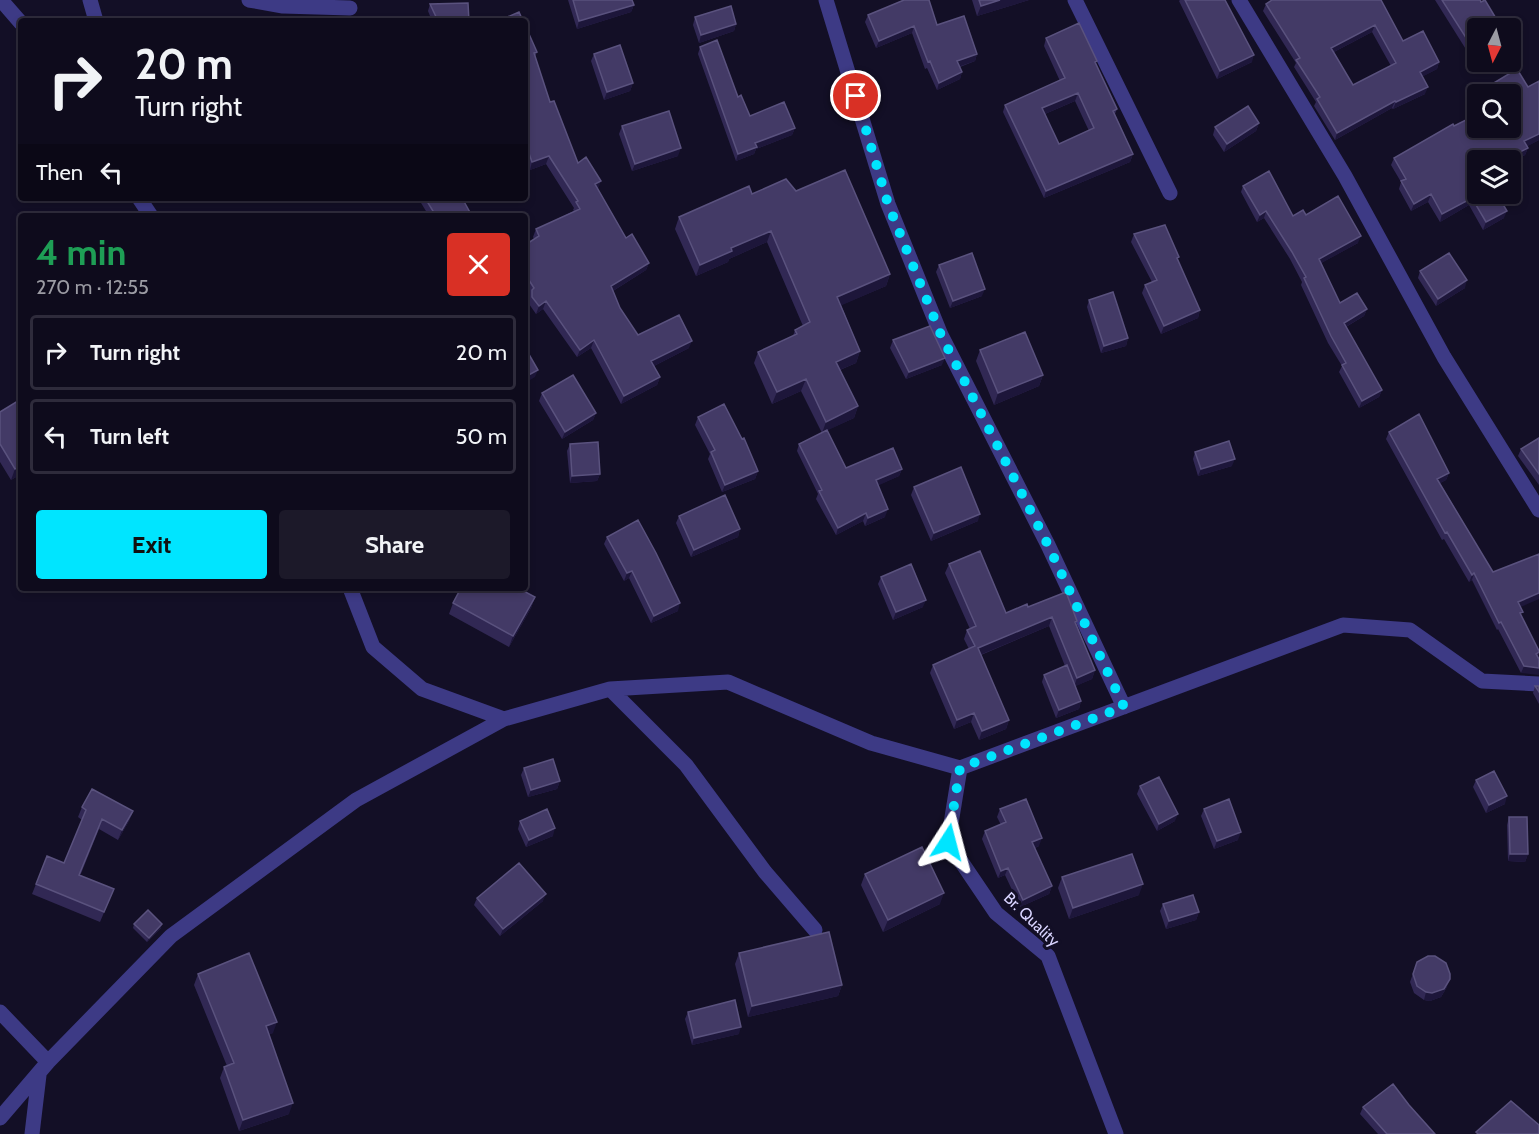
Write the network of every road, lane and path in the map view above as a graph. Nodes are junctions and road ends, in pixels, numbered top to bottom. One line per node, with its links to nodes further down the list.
1 (2, 0): 9 (street)
2 (90, 0): 8 (street)
3 (249, 0): 7 (street)
4 (826, 0): 15 (street)
5 (1075, 0): 10 (street)
6 (1239, 0): 11 (street)
7 (350, 8)
8 (95, 18)
9 (18, 19)
10 (1170, 193)
11 (1539, 510)
12 (351, 591): 16 (street)
13 (1539, 684): 15 (street)
14 (610, 689): 16 (street); 17 (street); 18 (street)
15 (1124, 707): 17 (street)
16 (504, 719): 20 (street)
17 (960, 768): 24 (street, Br. Quality)
18 (815, 930)
19 (0, 1012): 20 (street)
20 (48, 1062): 21 (street)
21 (39, 1076): 22 (street); 23 (street)
22 (0, 1118)
23 (32, 1134)
24 (1116, 1134)

